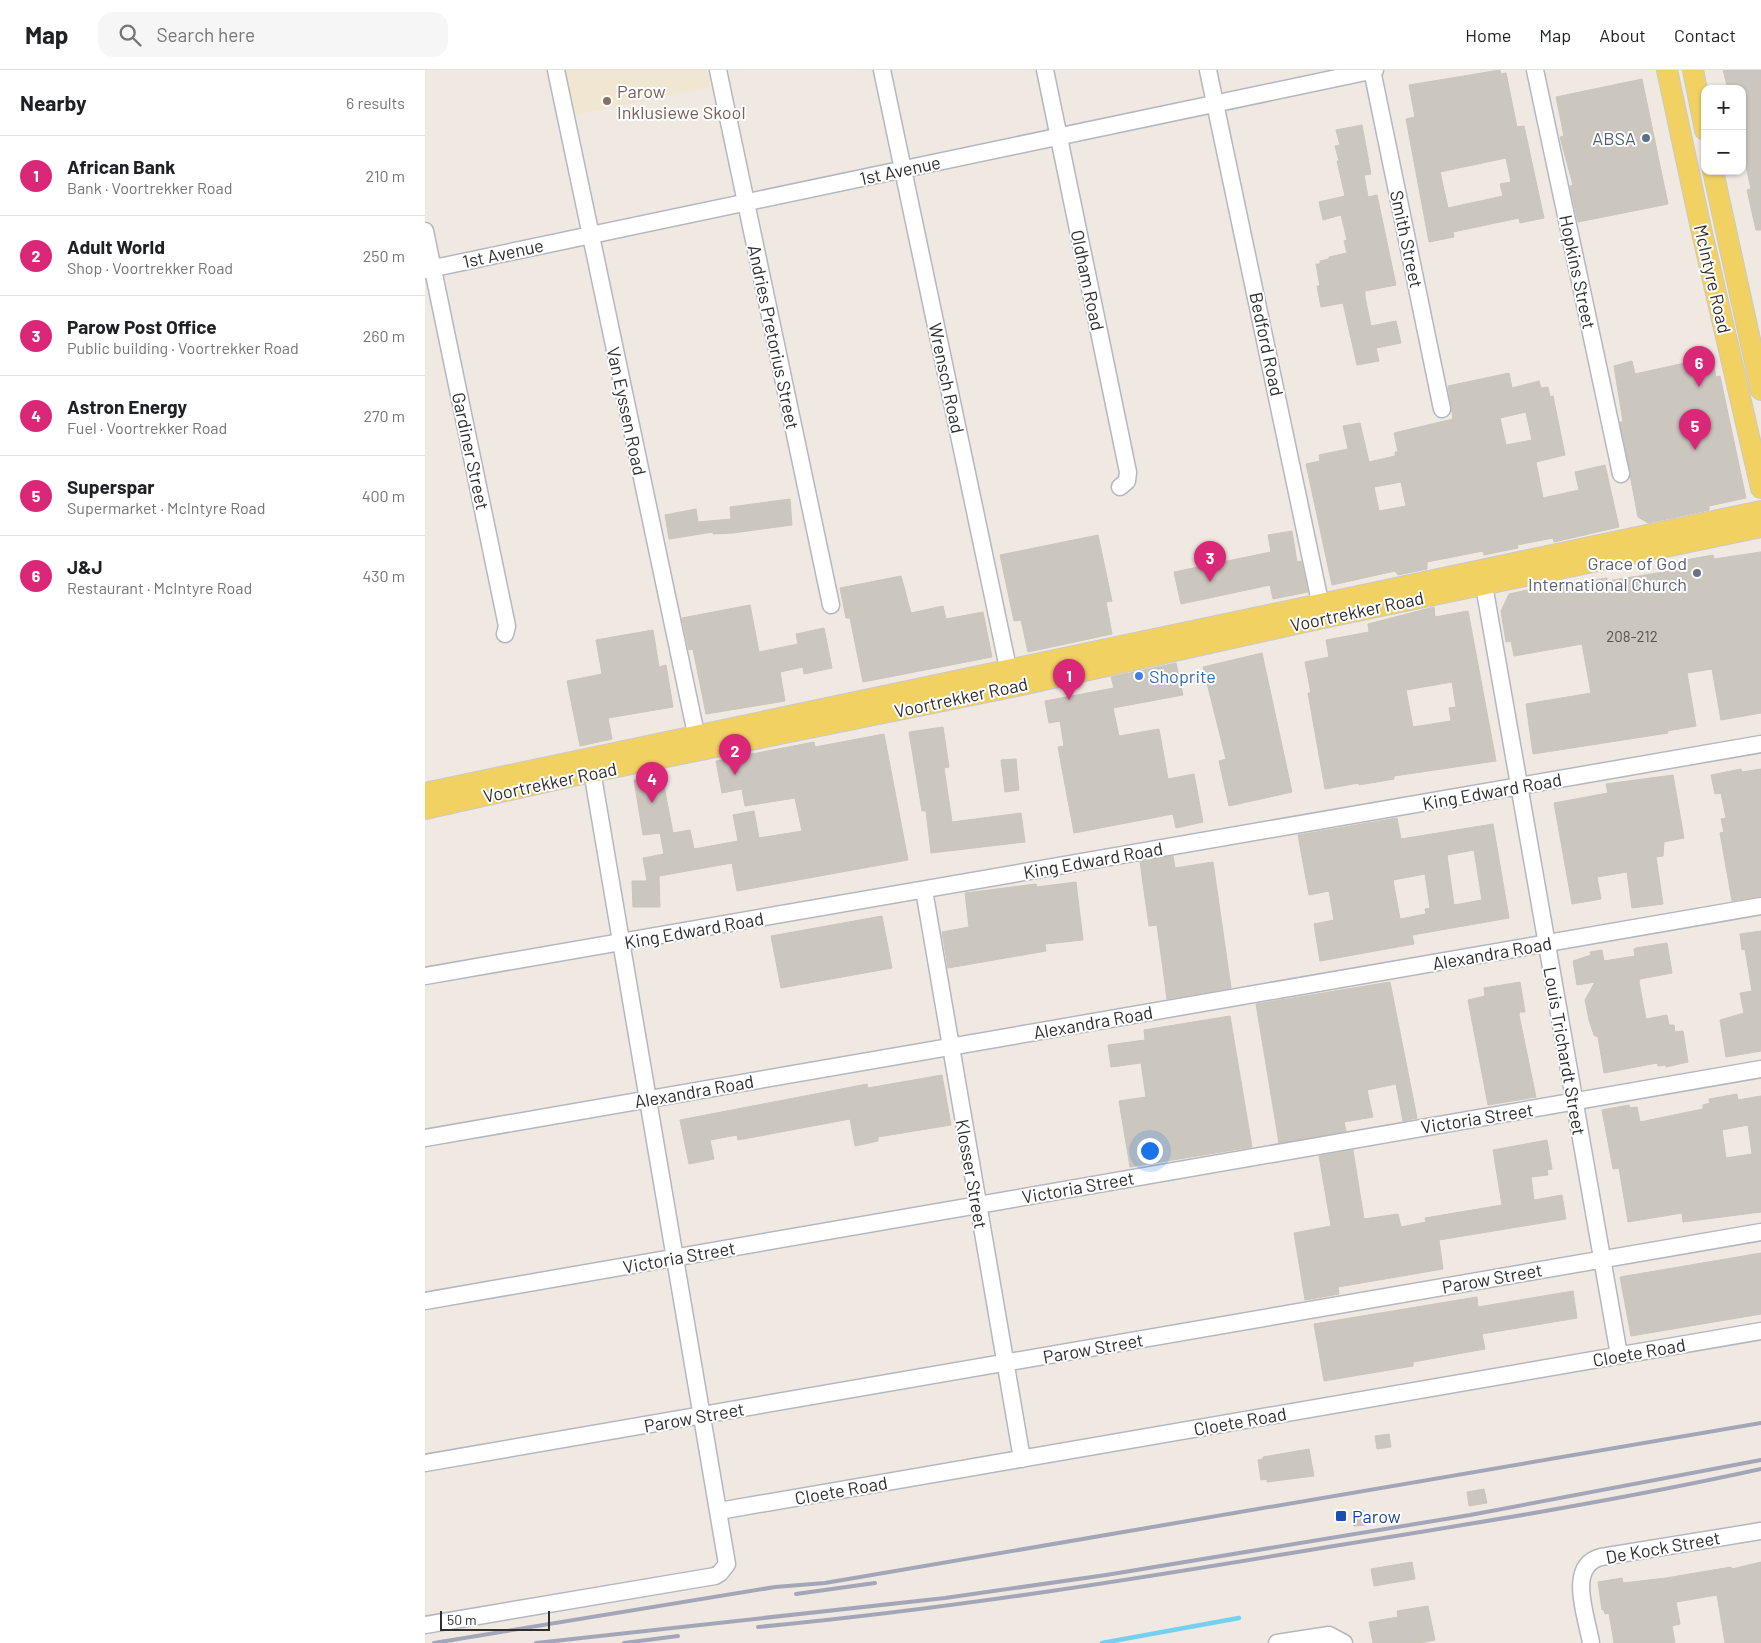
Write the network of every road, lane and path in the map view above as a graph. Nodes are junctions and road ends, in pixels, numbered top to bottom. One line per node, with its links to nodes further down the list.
1 (556, 70): 19 (street, Van Eyssen Road)
2 (718, 70): 17 (street, Andries Pretorius Street)
3 (882, 70): 15 (street, Wrensch Road)
4 (1045, 70): 14 (street, Oldham Road)
5 (1208, 70): 12 (street, Bedford Road)
6 (1373, 70): 12 (street, 1st Avenue); 22 (street, Smith Street)
7 (1535, 70): 23 (street, Hopkins Street)
8 (1659, 70): 11 (main road)
9 (1667, 70): 11 (main road, McIntyre Road)
10 (1693, 70): 13 (main road)
11 (1673, 98): 25 (main road, McIntyre Road)
12 (1215, 104): 14 (street, 1st Avenue); 30 (street, Bedford Road)
13 (1701, 110)
14 (1059, 138): 15 (street, 1st Avenue); 24 (street, Oldham Road)
15 (903, 169): 17 (street, 1st Avenue); 32 (street, Wrensch Road)
16 (1714, 175): 21 (main road, McIntyre Road)
17 (745, 203): 19 (street, 1st Avenue); 29 (street, Andries Pretorius Street)
18 (425, 231): 20 (street, Gardiner Street)
19 (591, 235): 20 (street, 1st Avenue); 33 (street, Van Eyssen Road)
20 (429, 269): 31 (street, Gardiner Street)
21 (1761, 390)
22 (1442, 409)
23 (1621, 474)
24 (1120, 487)
25 (1761, 488)
26 (1761, 511): 28 (main road, Voortrekker Road)
27 (1761, 527): 28 (main road, Voortrekker Road)
28 (1483, 577): 30 (main road, Voortrekker Road); 36 (street, Louis Trichardt Street)
29 (831, 604)
30 (1322, 610): 32 (main road, Voortrekker Road)
31 (505, 634)
32 (1011, 679): 33 (main road, Voortrekker Road)
33 (698, 743): 35 (main road, Voortrekker Road)
34 (1761, 744): 36 (street, King Edward Road)
35 (591, 764): 37 (main road, Voortrekker Road); 38 (main road, Voortrekker Road); 41 (street)
36 (1518, 787): 39 (street, King Edward Road); 42 (street, Louis Trichardt Street)
37 (425, 793)
38 (425, 809)
39 (923, 890): 41 (street, King Edward Road); 44 (street, Klosser Street)
40 (1761, 906): 42 (street, Alexandra Road)
41 (622, 943): 43 (street, King Edward Road); 46 (street)
42 (1546, 944): 44 (street, Alexandra Road); 47 (street, Louis Trichardt Street)
43 (425, 976)
44 (951, 1047): 46 (street, Alexandra Road); 49 (street, Klosser Street)
45 (1761, 1069): 47 (street, Victoria Street)
46 (649, 1099): 48 (street, Alexandra Road); 51 (street)
47 (1575, 1102): 49 (street, Victoria Street); 52 (street, Louis Trichardt Street)
48 (425, 1138)
49 (977, 1205): 51 (street, Victoria Street); 56 (street, Klosser Street)
50 (1761, 1232): 52 (street, Parow Street)
51 (676, 1257): 53 (street, Victoria Street); 57 (street)
52 (1603, 1259): 55 (street, Louis Trichardt Street); 56 (street, Parow Street)
53 (425, 1301)
54 (1761, 1331): 55 (street, Cloete Road)
55 (1619, 1355): 58 (street, Cloete Road)
56 (1004, 1363): 57 (street, Parow Street); 58 (street, Klosser Street)
57 (703, 1415): 59 (street, Parow Street); 60 (street)
58 (1022, 1459): 60 (street, Cloete Road)
59 (425, 1463)
60 (719, 1511): 62 (street)
61 (1761, 1531): 65 (street, De Kock Street)
62 (425, 1625)
63 (1277, 1643): 64 (street)
64 (1344, 1643)
65 (1591, 1643)

